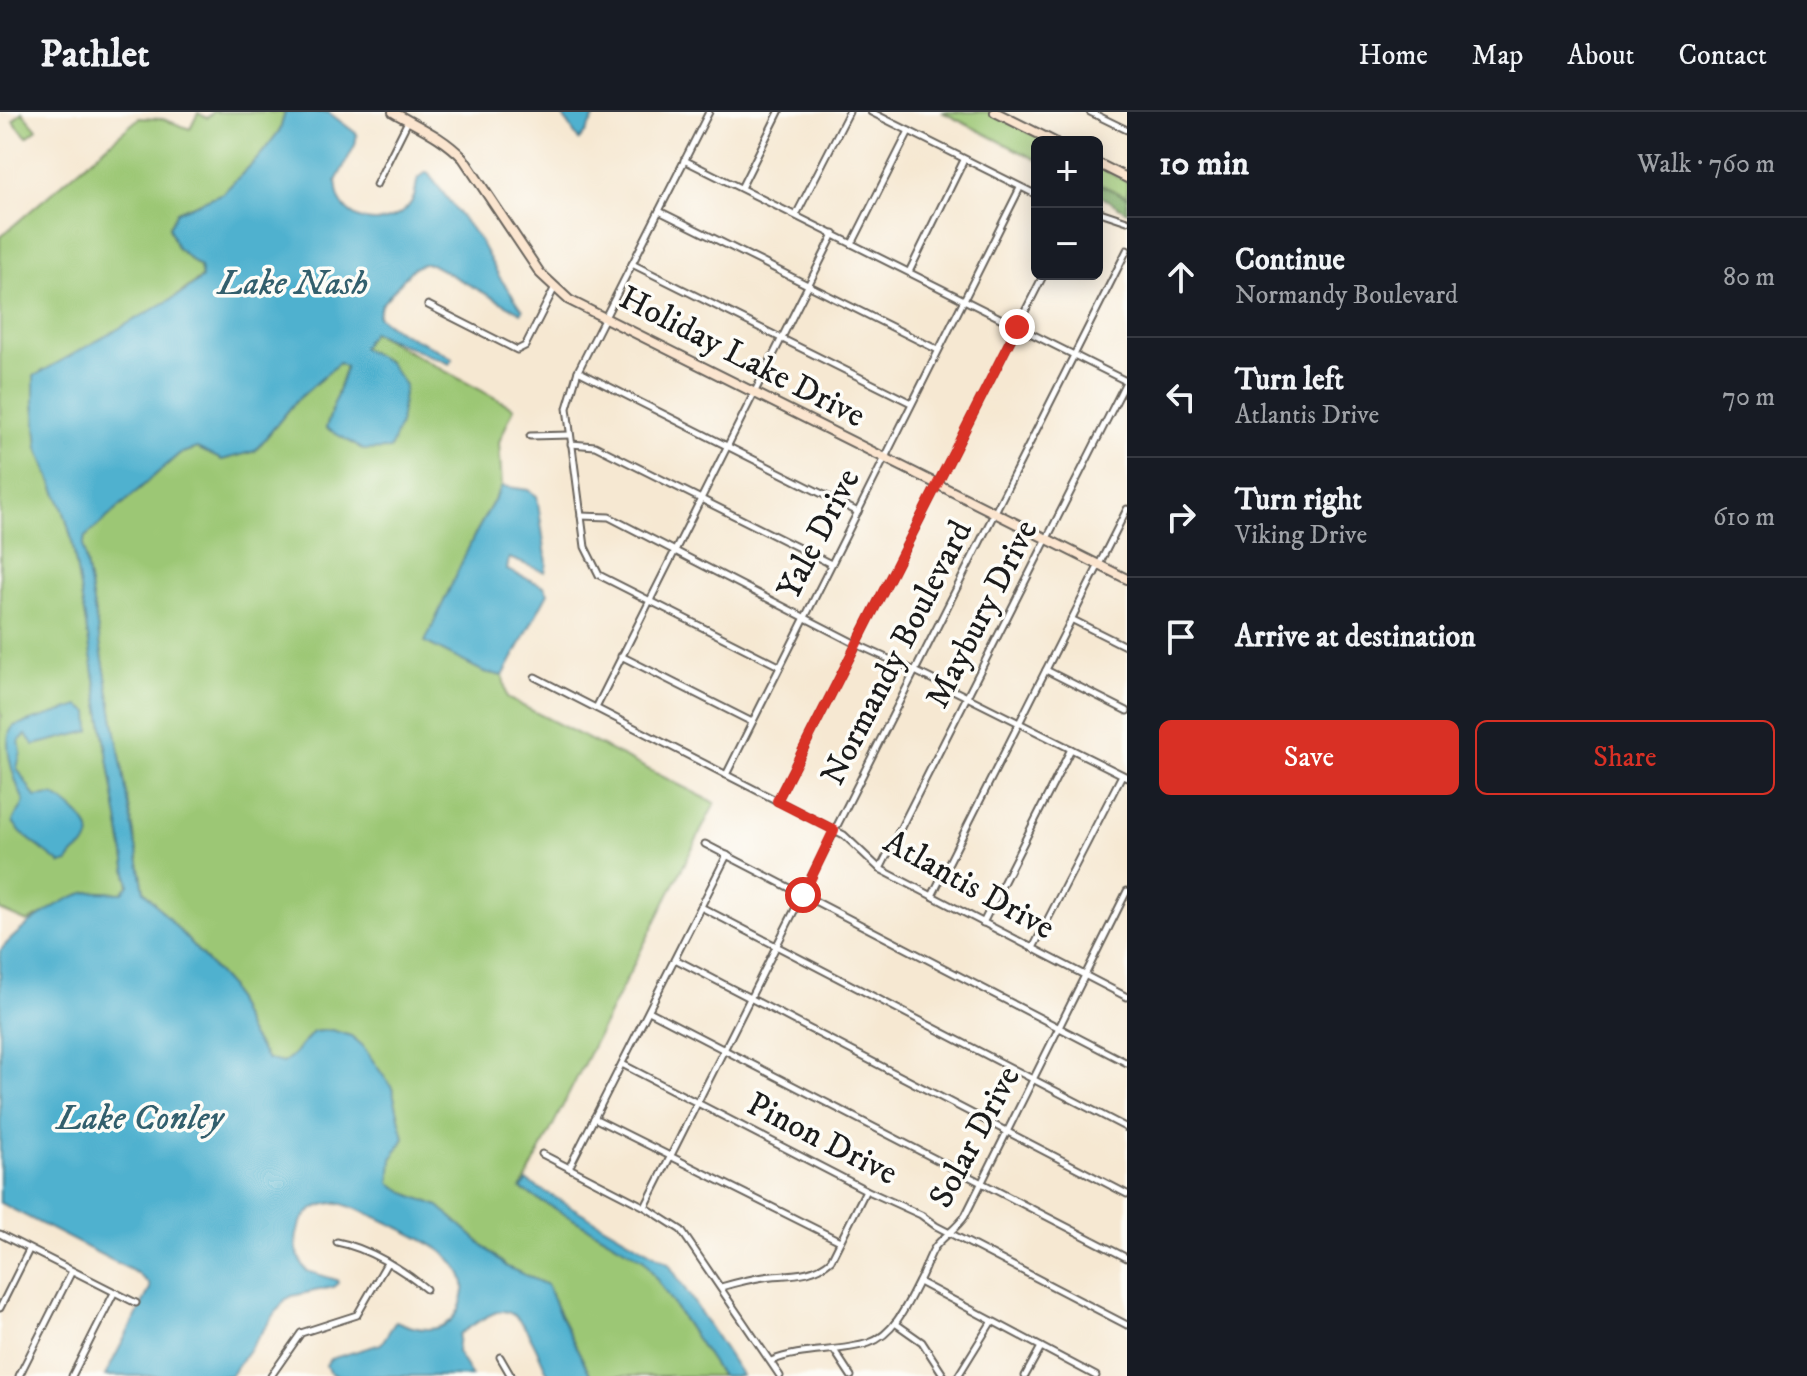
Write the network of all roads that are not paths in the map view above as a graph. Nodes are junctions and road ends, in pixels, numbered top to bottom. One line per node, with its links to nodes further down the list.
1 (393, 112): 8 (street, Holiday Lake Drive)
2 (709, 112): 12 (street)
3 (779, 112): 17 (street)
4 (849, 112): 22 (street)
5 (871, 112): 10 (street)
6 (995, 112): 11 (street)
7 (1090, 112): 9 (street)
8 (408, 121): 16 (street); 31 (street, Holiday Lake Drive)
9 (1127, 130)
10 (909, 131): 13 (street); 25 (street)
11 (1043, 136)
12 (684, 160): 17 (street); 20 (street)
13 (964, 160): 18 (street); 28 (street)
14 (1103, 166): 15 (street)
15 (1127, 178)
16 (376, 185)
17 (741, 188): 22 (street)
18 (1020, 188): 19 (street); 32 (street, Yale Drive)
19 (1031, 193)
20 (659, 211): 27 (street); 30 (street)
21 (1103, 213): 23 (street)
22 (796, 215): 24 (street)
23 (1127, 221)
24 (834, 234): 25 (street); 30 (street)
25 (852, 244): 28 (street)
26 (1127, 250): 38 (street, Normandy Boulevard)
27 (632, 264): 34 (street); 36 (street)
28 (909, 272): 32 (street)
29 (1041, 280): 35 (street)
30 (808, 285): 36 (street); 37 (street)
31 (554, 289): 33 (street); 34 (street, Holiday Lake Drive)
32 (963, 300): 35 (street); 37 (street, Yale Drive)
33 (428, 305)
34 (605, 318): 39 (street); 41 (street, Holiday Lake Drive)
35 (1017, 327): 38 (street); 48 (street)
36 (781, 339): 41 (street); 42 (street)
37 (938, 350): 42 (street, Yale Drive)
38 (1074, 355): 40 (street); 52 (street, Normandy Boulevard)
39 (578, 371): 43 (street); 46 (street)
40 (1127, 381): 54 (street, Maybury Drive)
41 (754, 392): 46 (street); 47 (street, Holiday Lake Drive)
42 (911, 403): 47 (street, Yale Drive)
43 (570, 435): 44 (street); 45 (street)
44 (530, 436)
45 (571, 444): 49 (street); 53 (street)
46 (727, 446): 49 (street); 51 (street)
47 (884, 457): 48 (street, Holiday Lake Drive); 51 (street, Yale Drive)
48 (937, 484): 52 (street, Holiday Lake Drive); 62 (street)
49 (700, 498): 55 (street); 56 (street)
50 (1127, 511): 57 (street)
51 (858, 512): 56 (street, Yale Drive)
52 (995, 513): 54 (street, Holiday Lake Drive); 67 (street, Normandy Boulevard)
53 (581, 516): 55 (street); 59 (street)
54 (1047, 539): 57 (street, Holiday Lake Drive); 69 (street, Maybury Drive)
55 (675, 549): 59 (street); 60 (street)
56 (831, 564): 60 (street, Yale Drive)
57 (1099, 565): 58 (street, Holiday Lake Drive); 61 (street)
58 (1127, 579)
59 (648, 602): 64 (street); 65 (street)
60 (804, 618): 62 (street); 65 (street, Yale Drive)
61 (1071, 619): 63 (street); 66 (street)
62 (856, 644): 67 (street); 77 (street)
63 (1127, 647)
64 (621, 656): 70 (street); 72 (street)
65 (779, 666): 72 (street, Yale Drive)
66 (1046, 670): 71 (street); 73 (street)
67 (915, 671): 69 (street); 78 (street, Normandy Boulevard)
68 (535, 677): 70 (street, Atlantis Drive)
69 (967, 697): 73 (street); 81 (street, Maybury Drive)
70 (596, 708): 75 (street, Atlantis Drive)
71 (1127, 711)
72 (752, 722): 75 (street, Yale Drive)
73 (1019, 723): 74 (street); 84 (street)
74 (1071, 749): 76 (street); 86 (street)
75 (726, 775): 77 (street, Atlantis Drive)
76 (1125, 776): 88 (street)
77 (777, 801): 78 (street, Atlantis Drive)
78 (834, 830): 81 (street, Atlantis Drive); 83 (street, Normandy Boulevard)
79 (705, 844): 80 (street)
80 (727, 855): 83 (street); 85 (street)
81 (880, 869): 84 (street, Atlantis Drive)
82 (1127, 891): 90 (street, Solar Drive)
83 (803, 895): 87 (street, Normandy Boulevard); 94 (street)
84 (932, 896): 86 (street, Atlantis Drive)
85 (701, 907): 87 (street); 89 (street)
86 (983, 923): 88 (street, Atlantis Drive)
87 (777, 946): 92 (street, Normandy Boulevard); 98 (street)
88 (1033, 948): 90 (street, Atlantis Drive)
89 (675, 959): 92 (street); 93 (street)
90 (1085, 975): 91 (street, Atlantis Drive); 94 (street, Solar Drive)
91 (1127, 997)
92 (751, 998): 95 (street, Normandy Boulevard); 102 (street)
93 (649, 1011): 95 (street); 97 (street)
94 (1060, 1028): 96 (street); 98 (street, Solar Drive)
95 (725, 1050): 99 (street, Normandy Boulevard); 106 (street)
96 (1127, 1063)
97 (622, 1064): 99 (street, Pinon Drive); 100 (street)
98 (1034, 1079): 101 (street); 102 (street, Solar Drive)
99 (698, 1103): 104 (street, Normandy Boulevard); 107 (street, Pinon Drive)
100 (594, 1118): 104 (street); 105 (street)
101 (1127, 1128)
102 (1008, 1131): 106 (street, Solar Drive); 108 (street)
103 (542, 1154): 105 (street)
104 (670, 1157): 109 (street, Normandy Boulevard); 112 (street)
105 (569, 1168): 109 (street)
106 (982, 1183): 110 (street, Solar Drive); 115 (street)
107 (866, 1190): 110 (street, Pinon Drive); 112 (street)
108 (1127, 1194)
109 (645, 1207): 119 (street)
110 (950, 1233): 118 (street, Solar Drive); 126 (street, Pinon Drive)
111 (0, 1234): 114 (street)
112 (840, 1241): 119 (street)
113 (337, 1242): 116 (street)
114 (29, 1250): 117 (street); 123 (street)
115 (1127, 1258)
116 (387, 1263): 120 (street); 134 (street)
117 (72, 1271): 121 (street); 132 (street)
118 (919, 1282): 124 (street); 125 (street, Solar Drive)
119 (721, 1287): 130 (street)
120 (426, 1289)
121 (114, 1293): 122 (street); 133 (street)
122 (136, 1303)
123 (0, 1308)
124 (992, 1321): 127 (street); 139 (street)
125 (895, 1323): 128 (street, Solar Drive); 138 (street)
126 (1127, 1325)
127 (1041, 1347): 131 (street); 140 (street)
128 (834, 1350): 130 (street, Solar Drive); 137 (street)
129 (500, 1357): 135 (street)
130 (771, 1361): 136 (street)
131 (1093, 1375)
132 (19, 1376)
133 (72, 1376)
134 (271, 1376)
135 (511, 1376)
136 (780, 1376)
137 (851, 1376)
138 (944, 1376)
139 (958, 1376)
140 (1025, 1376)

